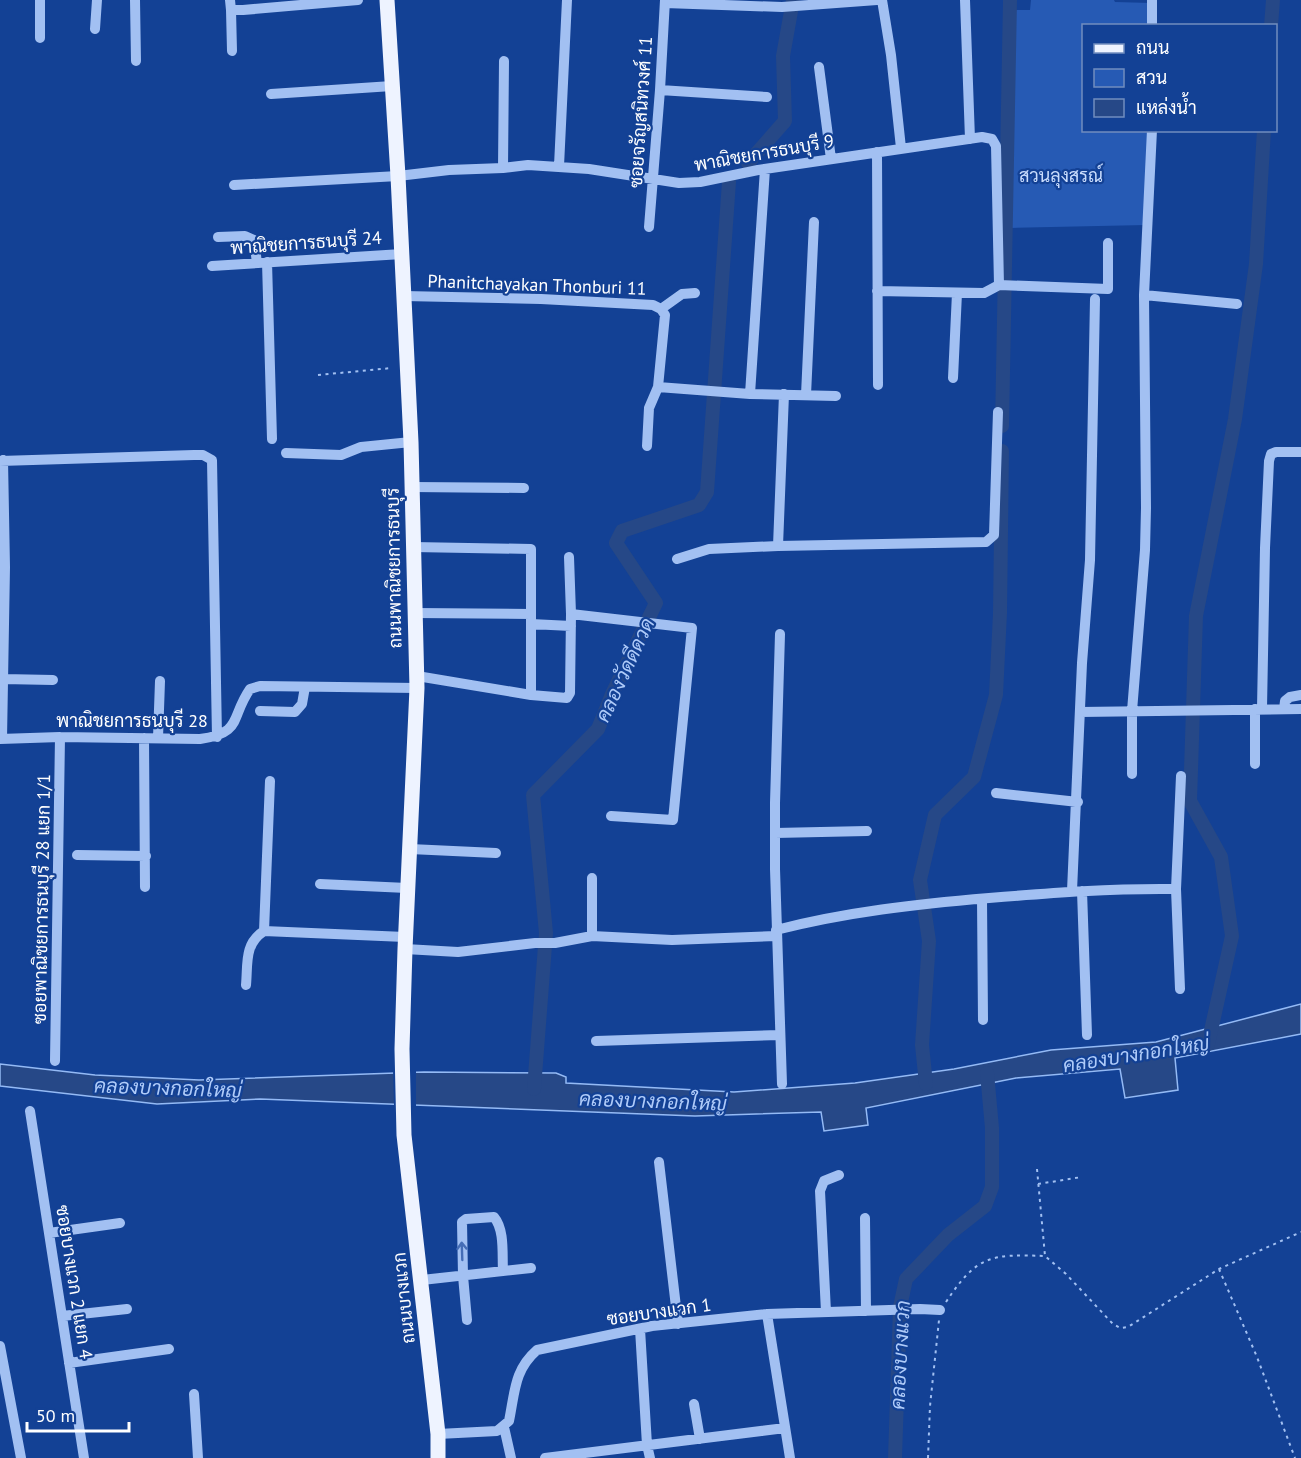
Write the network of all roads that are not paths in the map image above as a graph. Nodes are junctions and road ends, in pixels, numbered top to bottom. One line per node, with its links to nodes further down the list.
1 (40, 0): 15 (street)
2 (96, 0): 14 (street)
3 (135, 0): 17 (street)
4 (358, 0): 12 (street)
5 (387, 0): 20 (main road, ถนนพาณิชยการธนบุรี)
6 (567, 0): 29 (street)
7 (877, 0): 11 (street)
8 (882, 0): 26 (street)
9 (965, 0): 25 (street)
10 (1152, 0): 13 (street)
11 (665, 2): 21 (street, ซอยจรัญสนิทวงศ์ 11)
12 (231, 5): 16 (street)
13 (1152, 24)
14 (95, 28)
15 (40, 38)
16 (232, 51)
17 (136, 61)
18 (504, 61): 30 (street)
19 (819, 67): 28 (street)
20 (392, 86): 22 (street); 32 (main road, ถนนพาณิชยการธนบุรี)
21 (660, 90): 23 (street); 33 (street, ซอยจรัญสนิทวงศ์ 11)
22 (271, 94)
23 (767, 98)
24 (1152, 132): 46 (street)
25 (970, 139): 26 (street, พาณิชยการธนบุรี 9); 42 (street, พาณิชยการธนบุรี 9)
26 (901, 148): 27 (street, พาณิชยการธนบุรี 9)
27 (877, 152): 28 (street, พาณิชยการธนบุรี 9); 43 (street)
28 (831, 159): 31 (street, พาณิชยการธนบุรี 9)
29 (559, 166): 30 (street, พาณิชยการธนบุรี 9); 33 (street, พาณิชยการธนบุรี 9)
30 (503, 168): 32 (street, พาณิชยการธนบุรี 9)
31 (765, 169): 33 (street, พาณิชยการธนบุรี 9); 54 (street)
32 (398, 176): 34 (street, พาณิชยการธนบุรี 9); 39 (main road, ถนนพาณิชยการธนบุรี)
33 (654, 179): 36 (street, ซอยจรัญสนิทวงศ์ 11)
34 (234, 185)
35 (814, 222): 56 (street)
36 (649, 227)
37 (218, 237): 40 (street)
38 (1107, 243): 42 (street)
39 (402, 254): 40 (street, พาณิชยการธนบุรี 24); 47 (main road, ถนนพาณิชยการธนบุรี)
40 (262, 262): 41 (street, พาณิชยการธนบุรี 24); 59 (street)
41 (212, 266)
42 (1005, 285): 44 (street)
43 (877, 291): 44 (street); 52 (street)
44 (957, 292): 51 (street)
45 (695, 293): 50 (street)
46 (1144, 295): 49 (street); 88 (street)
47 (404, 296): 50 (street, Phanitchayakan Thonburi 11); 60 (main road, ถนนพาณิชยการธนบุรี)
48 (1095, 299): 89 (street)
49 (1237, 304)
50 (662, 309): 53 (street, Phanitchayakan Thonburi 11)
51 (953, 378)
52 (878, 385)
53 (658, 387): 54 (street); 61 (street, Phanitchayakan Thonburi 11)
54 (750, 394): 55 (street)
55 (784, 394): 56 (street); 68 (street)
56 (806, 395): 57 (street)
57 (836, 396)
58 (998, 412): 68 (street)
59 (272, 439)
60 (411, 442): 63 (street); 65 (main road, ถนนพาณิชยการธนบุรี)
61 (647, 446)
62 (1301, 452): 84 (street)
63 (286, 453)
64 (1, 461): 67 (street); 90 (street)
65 (412, 487): 66 (street); 69 (main road, ถนนพาณิชยการธนบุรี)
66 (524, 488)
67 (2, 538): 77 (street)
68 (778, 546): 71 (street)
69 (413, 547): 72 (main road, ถนนพาณิชยการธนบุรี); 74 (street)
70 (569, 557): 73 (street)
71 (677, 559)
72 (415, 613): 74 (street); 80 (main road, ถนนพาณิชยการธนบุรี)
73 (571, 614): 75 (street); 101 (street)
74 (531, 619): 75 (street); 82 (street)
75 (571, 626): 82 (street, พาณิชยการธนบุรี 28)
76 (780, 634): 103 (street)
77 (3, 679): 78 (street); 94 (street)
78 (53, 680)
79 (160, 681): 93 (street)
80 (417, 682): 81 (street, พาณิชยการธนบุรี 28); 82 (street, พาณิชยการธนบุรี 28); 104 (main road, ถนนพาณิชยการธนบุรี)
81 (305, 687): 87 (street); 90 (street, พาณิชยการธนบุรี 28)
82 (531, 695)
83 (1301, 695): 85 (street)
84 (1258, 709): 85 (street); 88 (street); 95 (street)
85 (1284, 709): 86 (street)
86 (1301, 709)
87 (260, 711)
88 (1132, 711): 89 (street); 96 (street)
89 (1080, 712): 100 (street)
90 (217, 736): 93 (street, พาณิชยการธนบุรี 28)
91 (60, 737): 92 (street, พาณิชยการธนบุรี 28); 94 (street, พาณิชยการธนบุรี 28); 125 (street, ซอยพาณิชยการธนบุรี 28 แยก 1/1)
92 (144, 738): 93 (street, พาณิชยการธนบุรี 28); 107 (street)
93 (158, 738)
94 (1, 739)
95 (1255, 764)
96 (1132, 774)
97 (1180, 776): 112 (street)
98 (270, 781): 115 (street)
99 (996, 793): 100 (street)
100 (1077, 802): 113 (street)
101 (611, 816)
102 (867, 831): 103 (street)
103 (775, 833): 116 (street)
104 (410, 849): 105 (street); 111 (main road, ถนนพาณิชยการธนบุรี)
105 (496, 853)
106 (77, 855): 107 (street)
107 (146, 856): 110 (street)
108 (592, 878): 117 (street)
109 (320, 884): 111 (street)
110 (145, 887)
111 (407, 888): 118 (main road, ถนนพาณิชยการธนบุรี)
112 (1176, 889): 113 (street); 120 (street)
113 (1077, 891): 114 (street); 123 (street)
114 (982, 899): 116 (street); 121 (street)
115 (264, 931): 118 (street); 119 (street)
116 (776, 933): 117 (street); 122 (street)
117 (592, 936): 118 (street)
118 (405, 943): 128 (main road, ถนนพาณิชยการธนบุรี)
119 (246, 985)
120 (1180, 988)
121 (983, 1020)
122 (779, 1035): 124 (street); 126 (street)
123 (1087, 1035)
124 (597, 1041)
125 (55, 1061)
126 (782, 1084)
127 (30, 1112): 133 (street, ซอยบางแวก 2 แยก 4)
128 (404, 1135): 137 (main road, ถนนบางแวก)
129 (659, 1162): 145 (street)
130 (838, 1175): 141 (street)
131 (865, 1218): 140 (street)
132 (120, 1223): 133 (street)
133 (49, 1233): 143 (street, ซอยบางแวก 2 แยก 4)
134 (531, 1268): 135 (street)
135 (503, 1271): 136 (street); 136 (street, one-way to 135)
136 (463, 1276): 137 (street); 144 (street)
137 (422, 1280): 154 (main road, ถนนบางแวก)
138 (127, 1309): 143 (street)
139 (940, 1310): 140 (street, ซอยบางแวก 1)
140 (866, 1311): 141 (street, ซอยบางแวก 1)
141 (826, 1312): 142 (street, ซอยบางแวก 1)
142 (768, 1314): 145 (street, ซอยบางแวก 1); 153 (street)
143 (62, 1316): 149 (street, ซอยบางแวก 2 แยก 4)
144 (467, 1320)
145 (678, 1324): 146 (street, ซอยบางแวก 1)
146 (640, 1329): 152 (street, ซอยบางแวก 1); 156 (street)
147 (0, 1346): 157 (street)
148 (169, 1349): 149 (street)
149 (69, 1363): 158 (street, ซอยบางแวก 2 แยก 4)
150 (194, 1394): 159 (street)
151 (694, 1404): 155 (street)
152 (504, 1427): 154 (street); 161 (street)
153 (785, 1428): 155 (street); 164 (street)
154 (438, 1434): 160 (main road, ถนนบางแวก)
155 (700, 1439): 156 (street)
156 (647, 1445): 162 (street); 163 (street)
157 (21, 1458)
158 (84, 1458)
159 (198, 1458)
160 (438, 1458)
161 (511, 1458)
162 (545, 1458)
163 (650, 1458)
164 (789, 1458)

